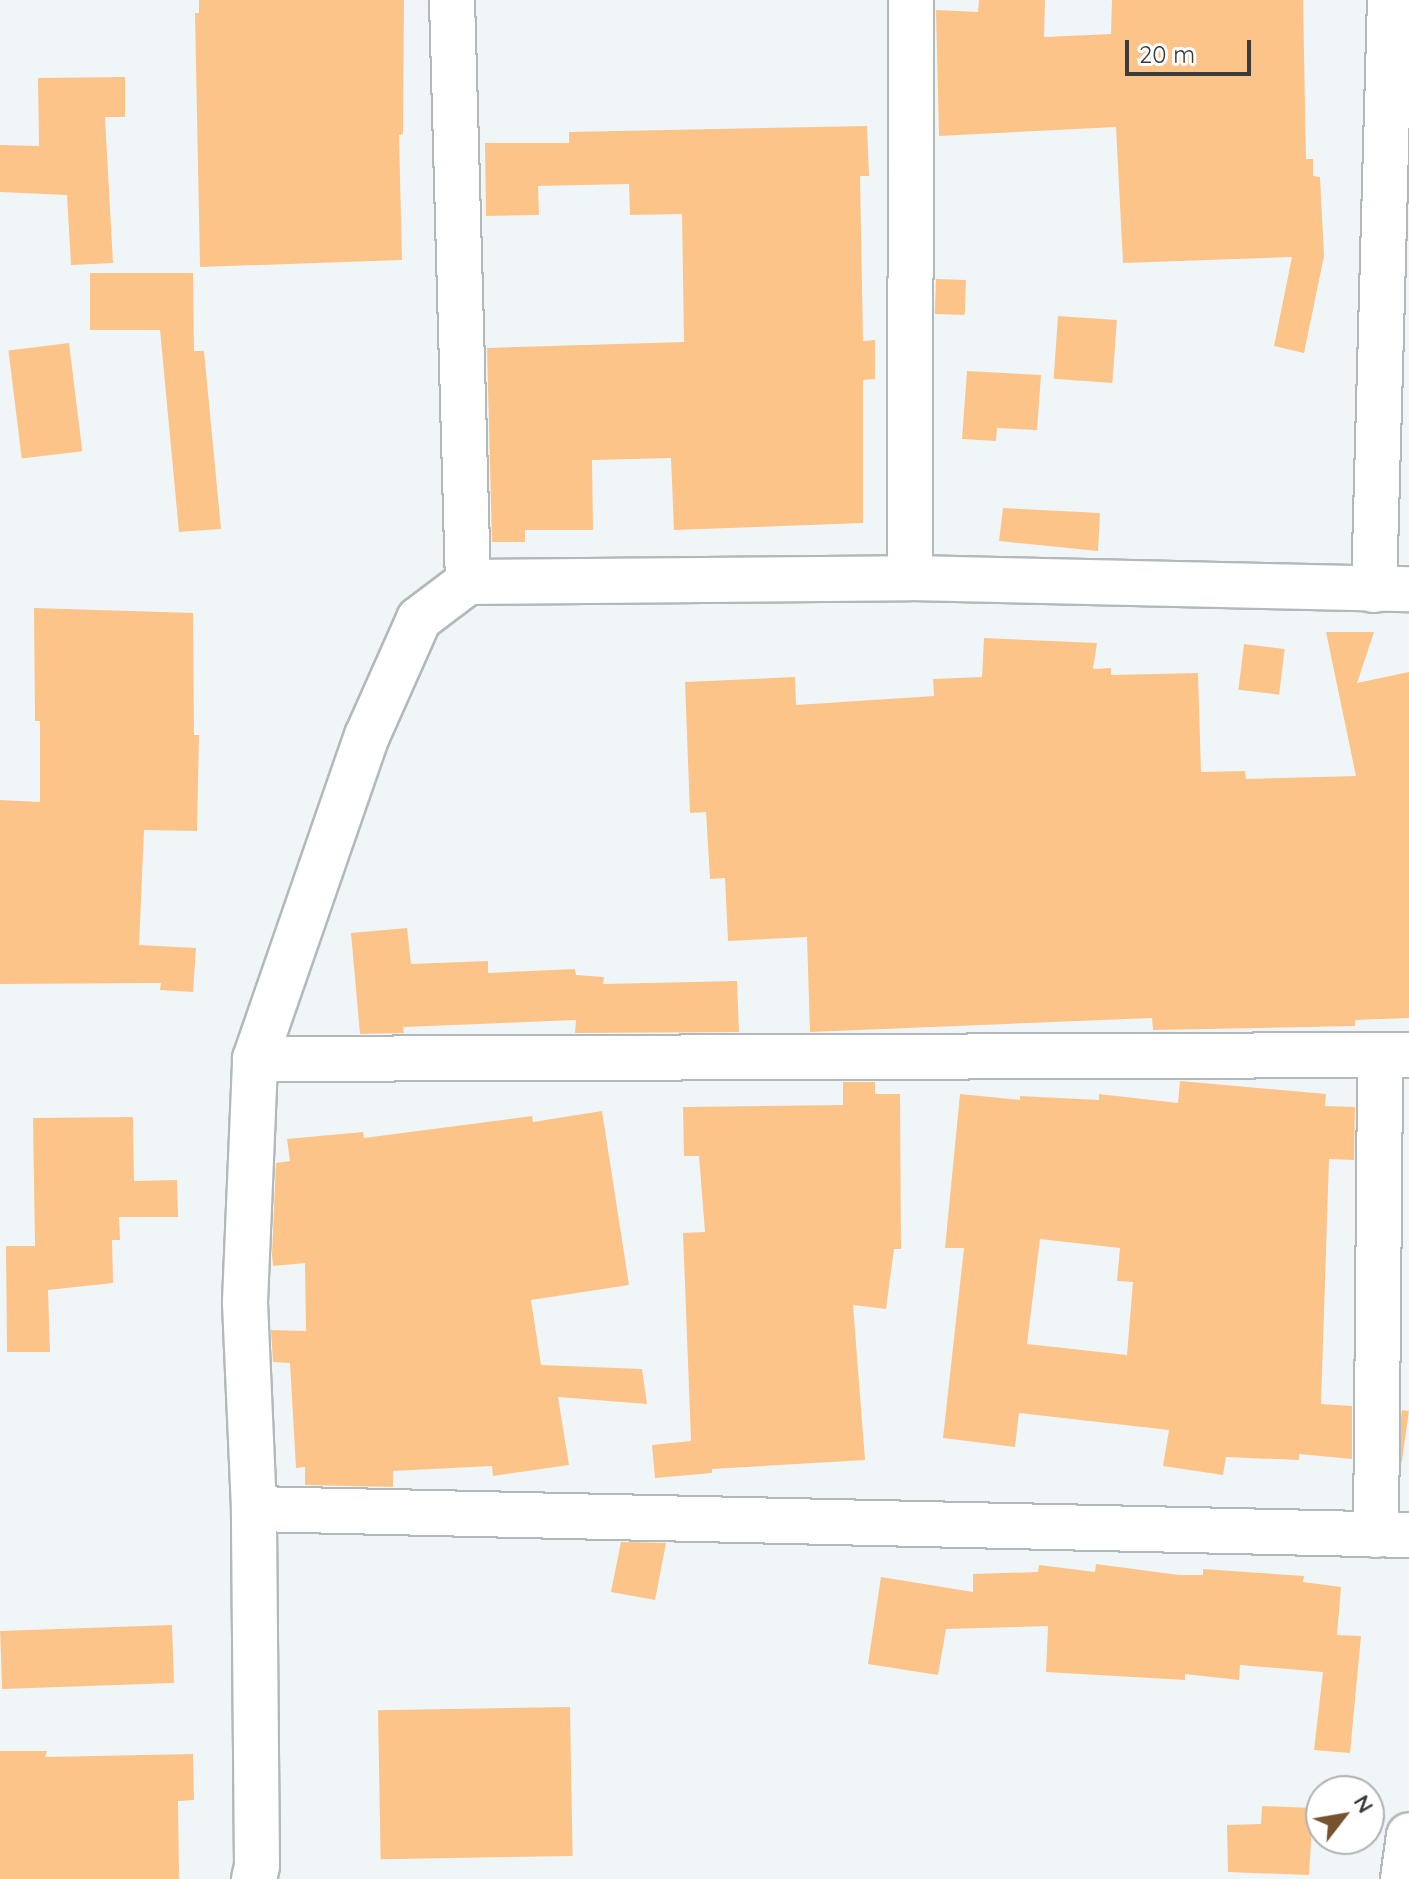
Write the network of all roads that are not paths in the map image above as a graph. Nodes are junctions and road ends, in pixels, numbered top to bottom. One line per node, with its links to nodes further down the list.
1 (452, 0): 5 (street)
2 (911, 0): 4 (street)
3 (1390, 0): 6 (street)
4 (910, 578): 5 (street); 6 (street)
5 (468, 582): 8 (street)
6 (1392, 590)
7 (1395, 1056): 8 (street); 10 (street)
8 (255, 1059): 9 (street)
9 (254, 1509): 10 (street); 12 (street)
10 (1392, 1535)
11 (1409, 1835): 13 (street)
12 (254, 1879)
13 (1403, 1879)

